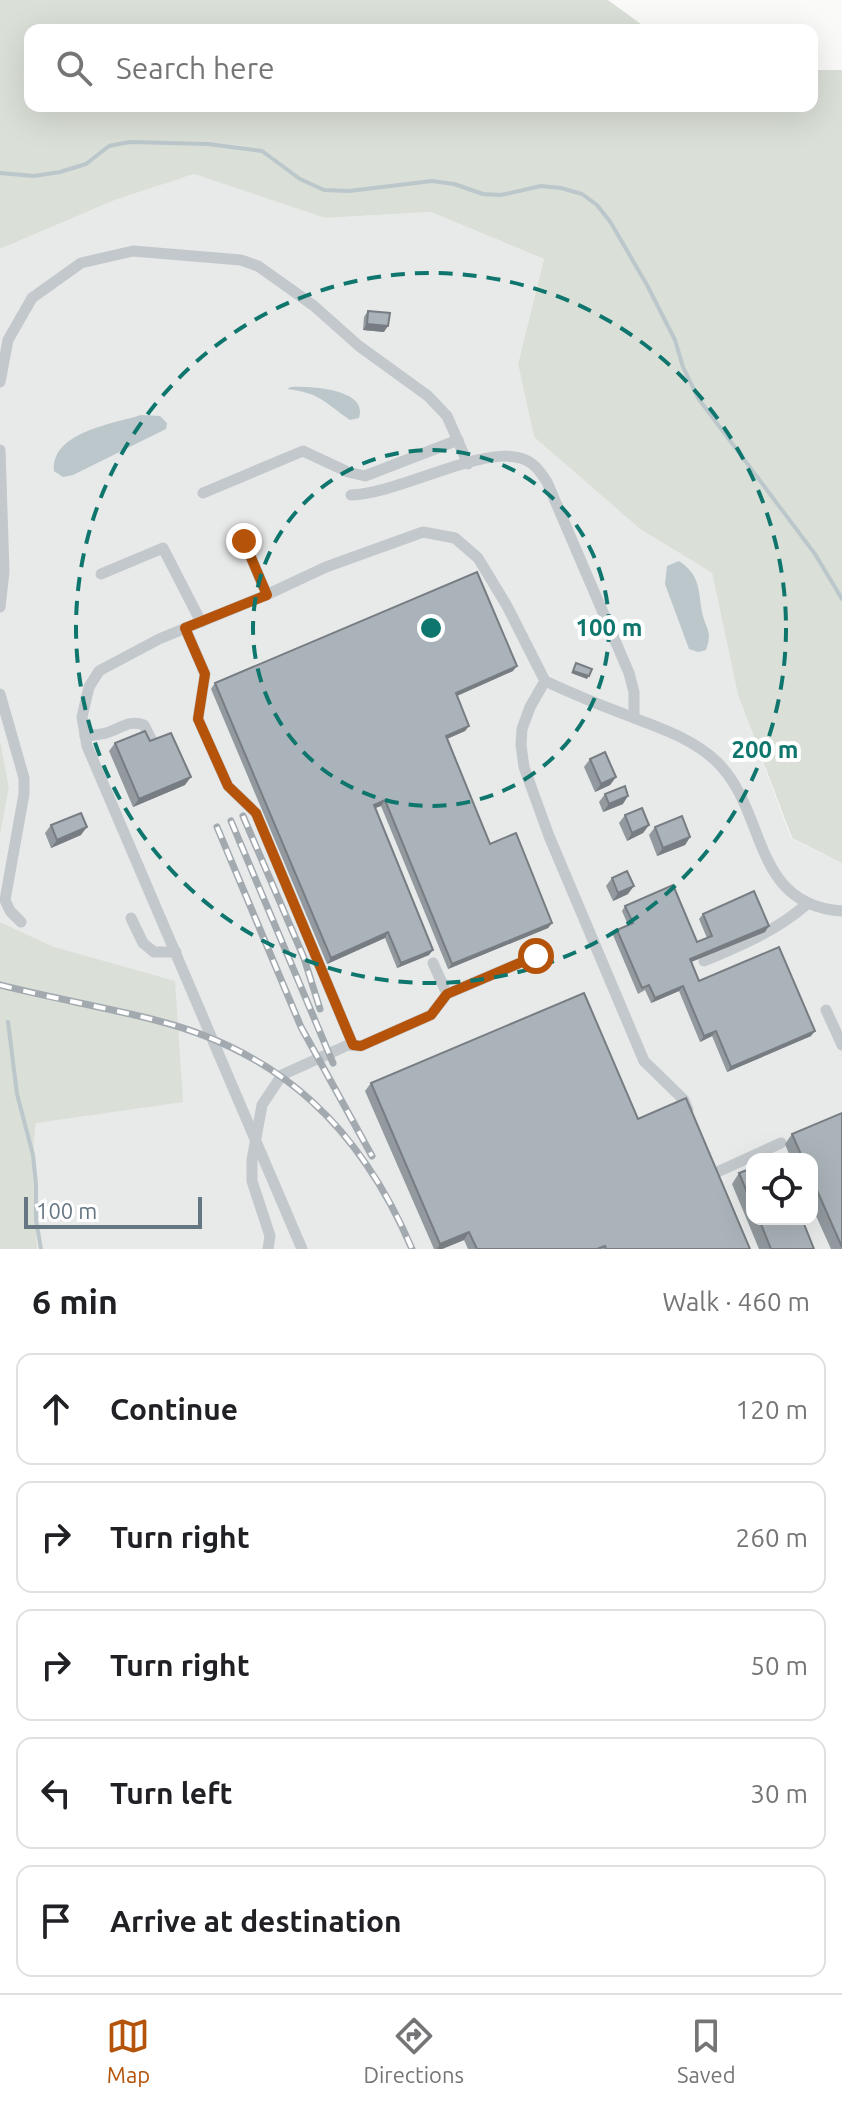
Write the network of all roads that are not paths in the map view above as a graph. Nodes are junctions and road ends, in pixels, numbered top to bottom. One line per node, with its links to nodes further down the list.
1 (0, 382): 2 (lane)
2 (458, 440): 4 (lane); 5 (lane)
3 (0, 450): 10 (lane)
4 (468, 464): 6 (lane); 15 (lane)
5 (203, 493)
6 (351, 495)
7 (244, 541): 9 (lane)
8 (101, 574): 11 (lane)
9 (267, 595): 11 (lane); 13 (lane)
10 (0, 607)
11 (201, 622): 12 (lane)
12 (185, 628): 16 (lane); 28 (lane)
13 (545, 681): 15 (lane); 30 (lane)
14 (0, 694): 21 (lane)
15 (634, 718): 18 (lane)
16 (85, 736): 17 (lane); 22 (lane)
17 (154, 745)
18 (807, 904): 19 (lane); 24 (lane)
19 (842, 911)
20 (131, 918): 22 (lane)
21 (21, 922)
22 (176, 952): 31 (lane)
23 (536, 956): 26 (lane)
24 (704, 961)
25 (433, 963): 26 (lane)
26 (447, 994): 28 (lane)
27 (826, 1010): 29 (lane)
28 (353, 1045): 31 (lane)
29 (842, 1045)
30 (696, 1129)
31 (255, 1137): 36 (lane); 37 (lane)
32 (781, 1143): 34 (lane)
33 (709, 1158): 34 (lane)
34 (715, 1173): 35 (lane)
35 (720, 1186)
36 (268, 1249)
37 (302, 1249)

